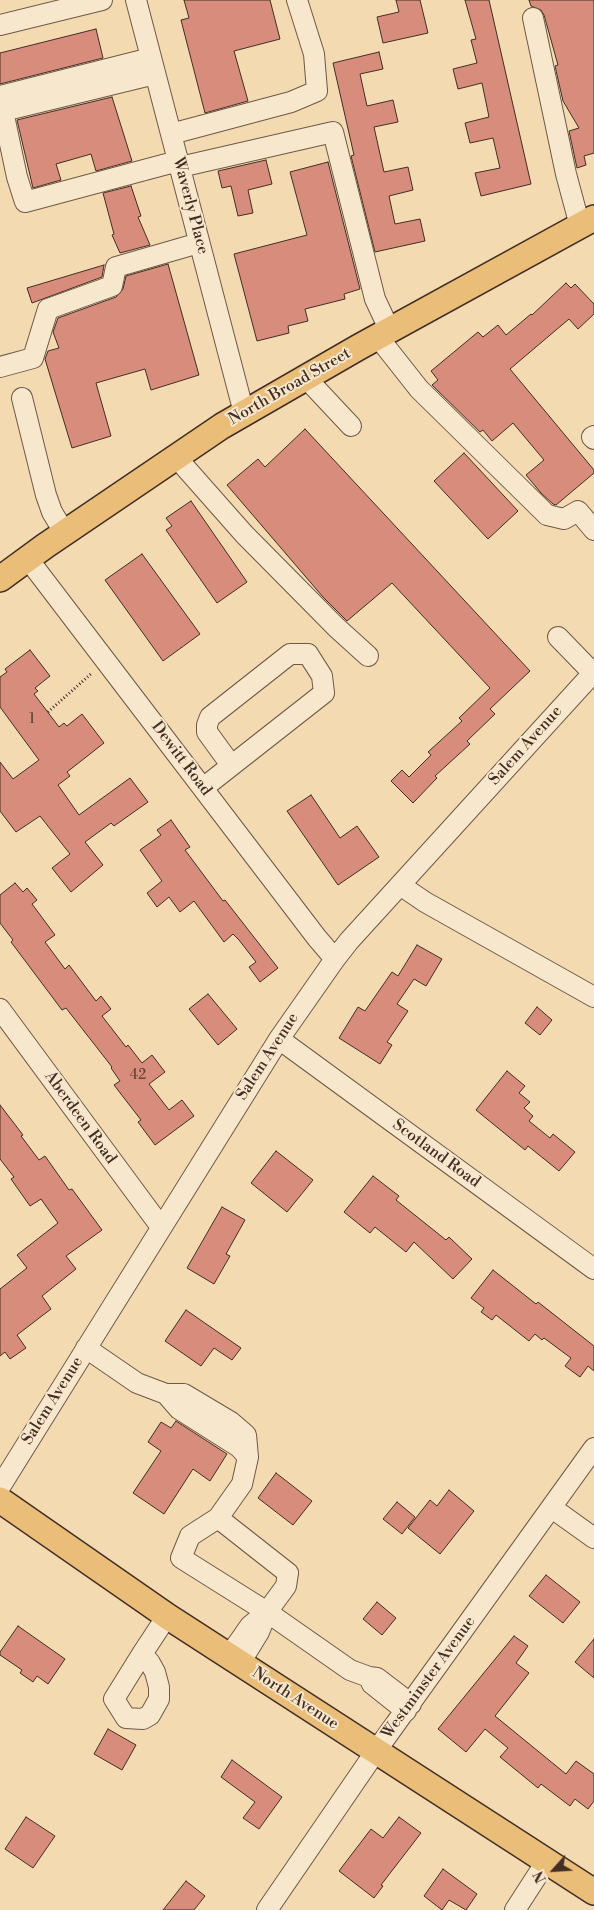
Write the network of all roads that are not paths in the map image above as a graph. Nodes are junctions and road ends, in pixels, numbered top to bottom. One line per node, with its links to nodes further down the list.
1 (102, 0): 5 (street)
2 (136, 0): 6 (street, Waverly Place)
3 (297, 0): 8 (street)
4 (533, 18): 10 (street)
5 (0, 25)
6 (153, 66): 7 (street); 8 (street, Waverly Place)
7 (1, 105): 9 (street)
8 (171, 134): 9 (street, Waverly Place)
9 (179, 164): 11 (street, Waverly Place); 12 (street)
10 (587, 222): 12 (main road, North Broad Street)
11 (200, 243): 13 (street); 16 (street, Waverly Place)
12 (384, 334): 14 (main road, North Broad Street); 19 (street)
13 (0, 368)
14 (306, 378): 16 (main road, North Broad Street); 17 (street)
15 (22, 398): 20 (street)
16 (244, 413): 18 (main road, North Broad Street)
17 (351, 426)
18 (176, 457): 20 (main road, North Broad Street); 24 (street)
19 (594, 530)
20 (64, 532): 21 (main road, North Broad Street)
21 (28, 559): 22 (main road, North Broad Street); 27 (street, Dewitt Road)
22 (0, 579)
23 (558, 637): 25 (street)
24 (368, 656)
25 (594, 672): 28 (street, Salem Avenue)
26 (231, 765): 26 (street); 27 (street)
27 (203, 788): 29 (street, Dewitt Road)
28 (400, 885): 29 (street, Salem Avenue); 30 (street)
29 (335, 959): 32 (street, Salem Avenue)
30 (594, 997)
31 (0, 1009): 33 (street, Aberdeen Road)
32 (279, 1039): 33 (street, Salem Avenue); 34 (street, Scotland Road)
33 (161, 1227): 35 (street, Salem Avenue)
34 (594, 1269)
35 (86, 1348): 37 (street, Salem Avenue); 40 (street)
36 (594, 1448): 39 (street, Westminster Avenue)
37 (0, 1486)
38 (0, 1500): 43 (main road, North Avenue)
39 (552, 1508): 41 (street); 46 (street, Westminster Avenue)
40 (218, 1518): 42 (street); 42 (street)
41 (594, 1538)
42 (267, 1612): 45 (street); 46 (street)
43 (167, 1616): 44 (street); 45 (main road, North Avenue)
44 (142, 1654)
45 (234, 1659): 47 (main road, North Avenue)
46 (408, 1708): 47 (street, Westminster Avenue)
47 (376, 1751): 48 (main road, North Avenue); 50 (street, Westminster Avenue)
48 (546, 1862): 49 (main road, North Avenue); 51 (street)
49 (594, 1892)
50 (266, 1910)
51 (515, 1910)

